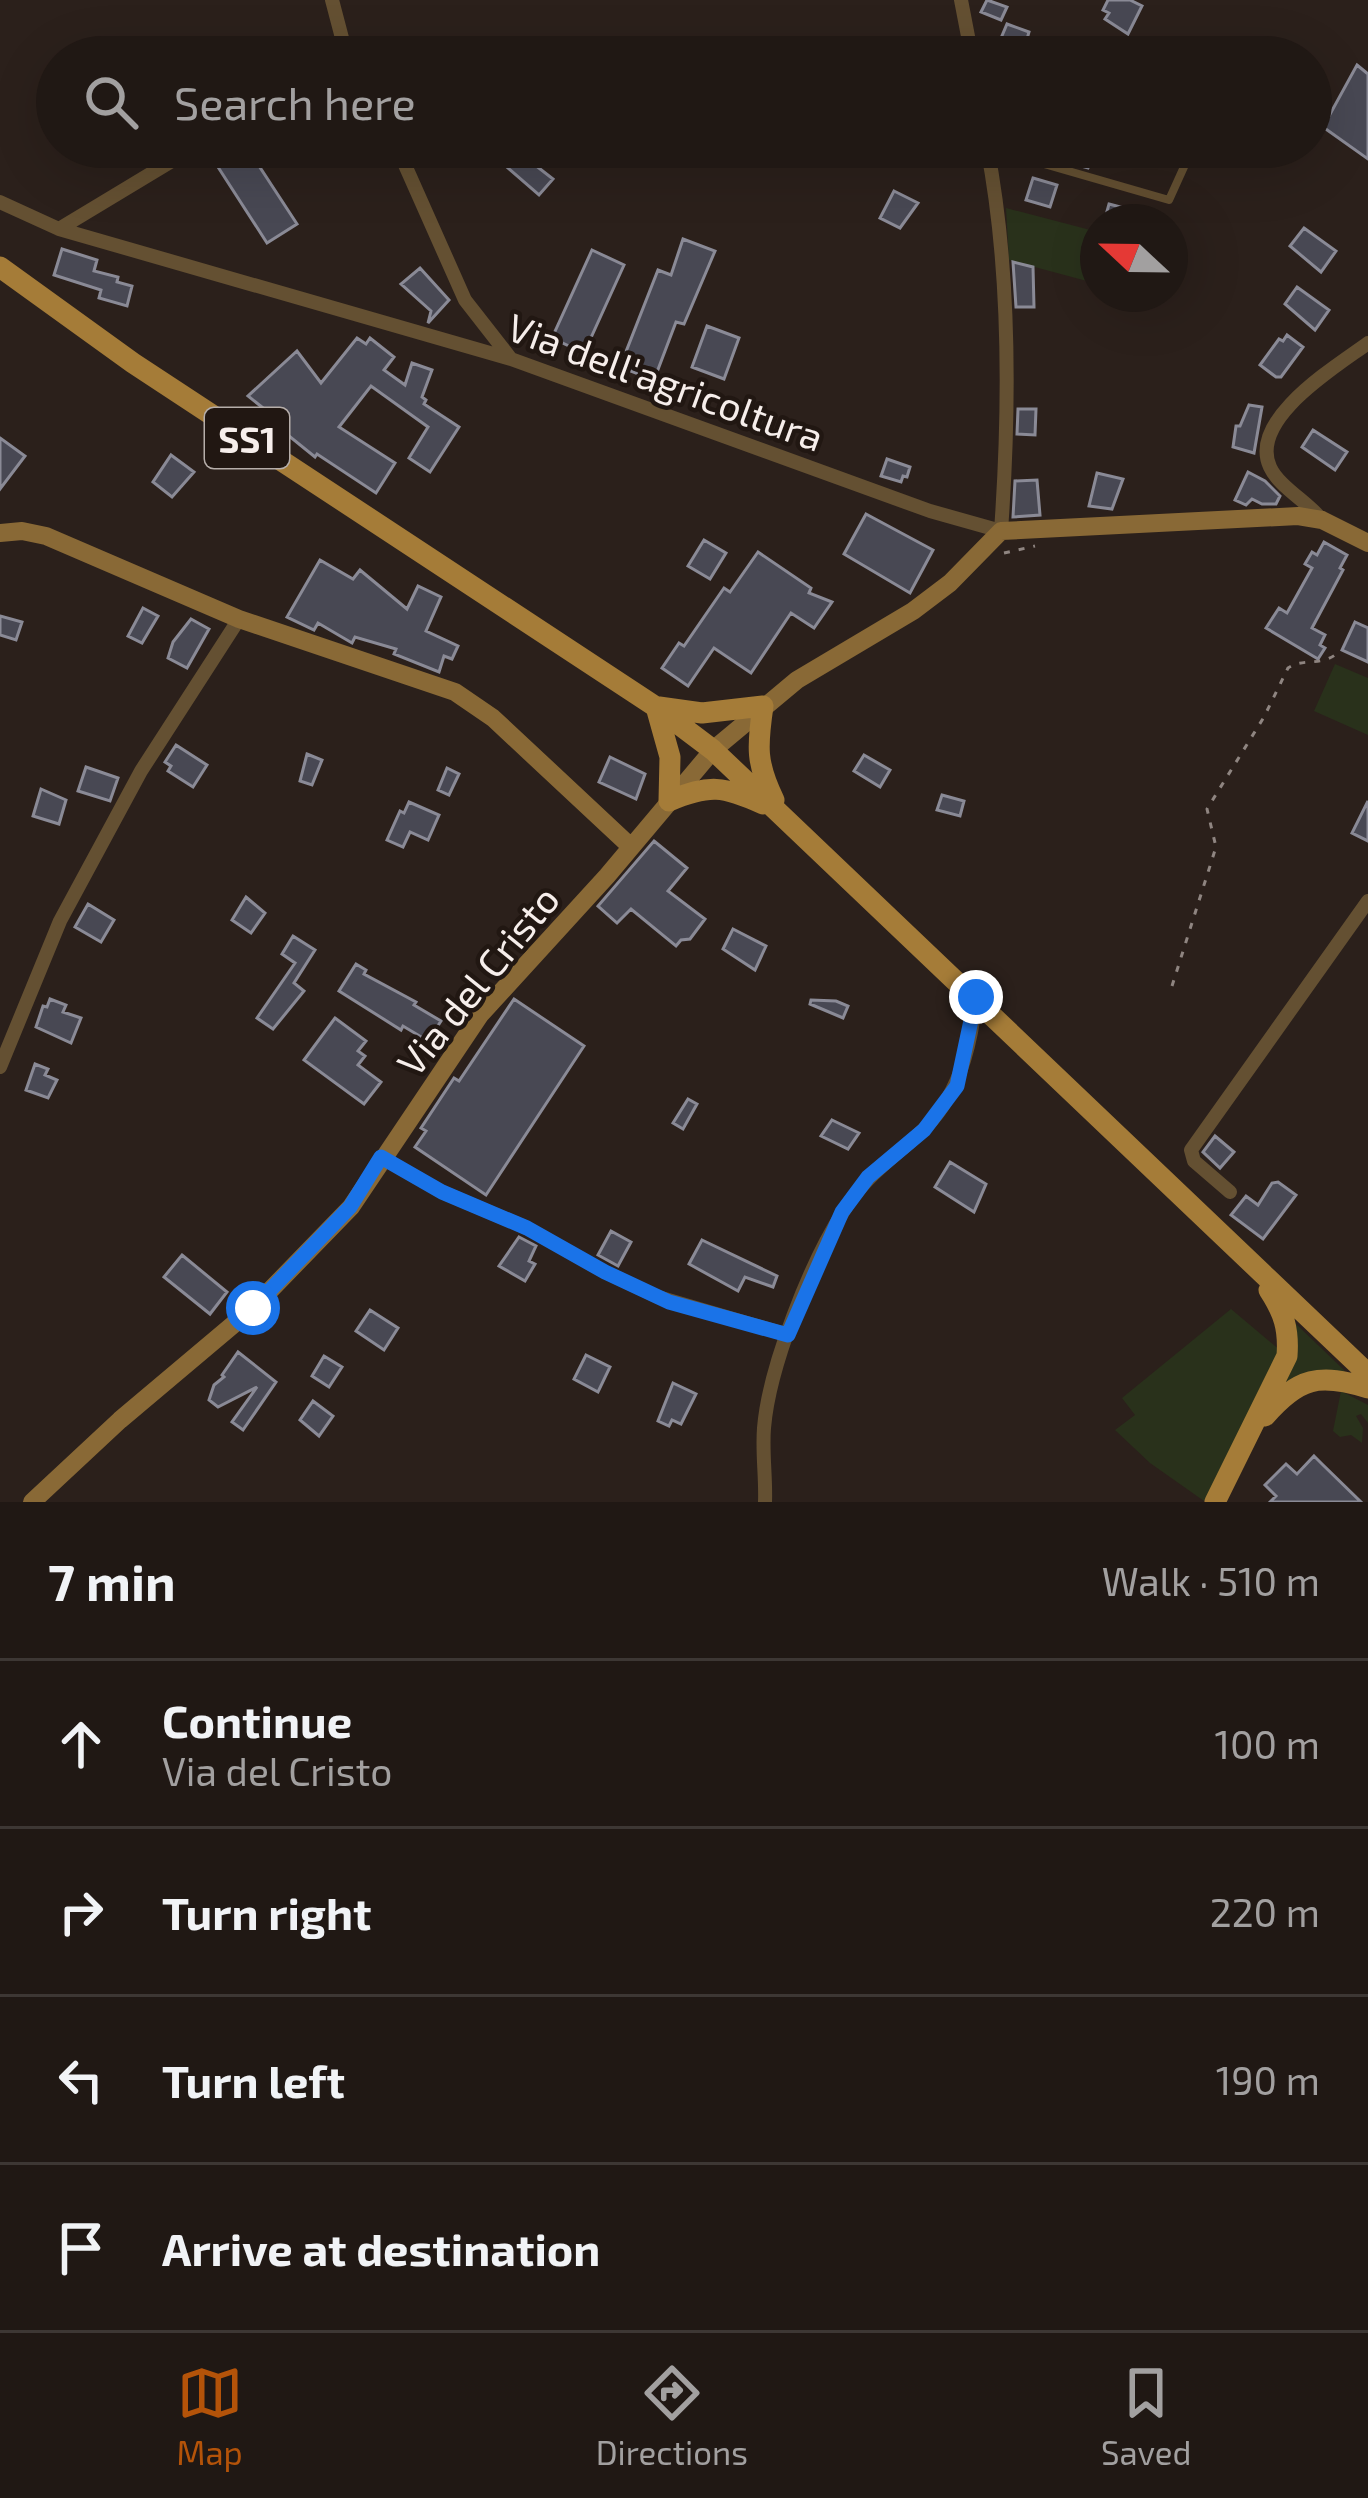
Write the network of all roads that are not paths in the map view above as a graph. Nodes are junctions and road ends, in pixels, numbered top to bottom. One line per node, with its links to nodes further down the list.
1 (332, 0): 3 (street)
2 (961, 0): 4 (street)
3 (341, 36)
4 (968, 36)
5 (161, 168): 11 (street)
6 (407, 168): 14 (street)
7 (990, 168): 16 (street)
8 (1059, 168): 9 (lane)
9 (1183, 168)
10 (0, 202): 11 (street, Via dell'agricoltura)
11 (59, 230): 14 (street, Via dell'agricoltura)
12 (0, 267): 21 (main road, SS1)
13 (1368, 343): 15 (street)
14 (511, 358): 16 (street, Via dell'agricoltura)
15 (1322, 520): 16 (street, Via dell'agricoltura); 18 (street)
16 (1001, 531): 20 (street, Via del Cristo)
17 (0, 533): 19 (street)
18 (1368, 542)
19 (239, 620): 25 (street); 28 (street)
20 (763, 706): 21 (main road); 22 (street, Via del Cristo); 24 (main road)
21 (656, 707): 22 (main road, SS1); 23 (main road)
22 (713, 750): 23 (street, Via del Cristo); 24 (main road, SS1)
23 (669, 801): 24 (main road); 25 (street, Via del Cristo)
24 (780, 812): 27 (main road, SS1)
25 (630, 846): 29 (street, Via del Cristo)
26 (1368, 901): 30 (street)
27 (976, 997): 31 (main road, SS1); 32 (street)
28 (0, 1067)
29 (381, 1157): 32 (street); 36 (street, Via del Cristo)
30 (1230, 1192)
31 (1238, 1250): 33 (main road, SS1); 35 (main road)
32 (788, 1335): 37 (street)
33 (1368, 1374)
34 (1368, 1388): 35 (main road)
35 (1253, 1430): 38 (main road)
36 (32, 1502)
37 (765, 1502)
38 (1215, 1502)

